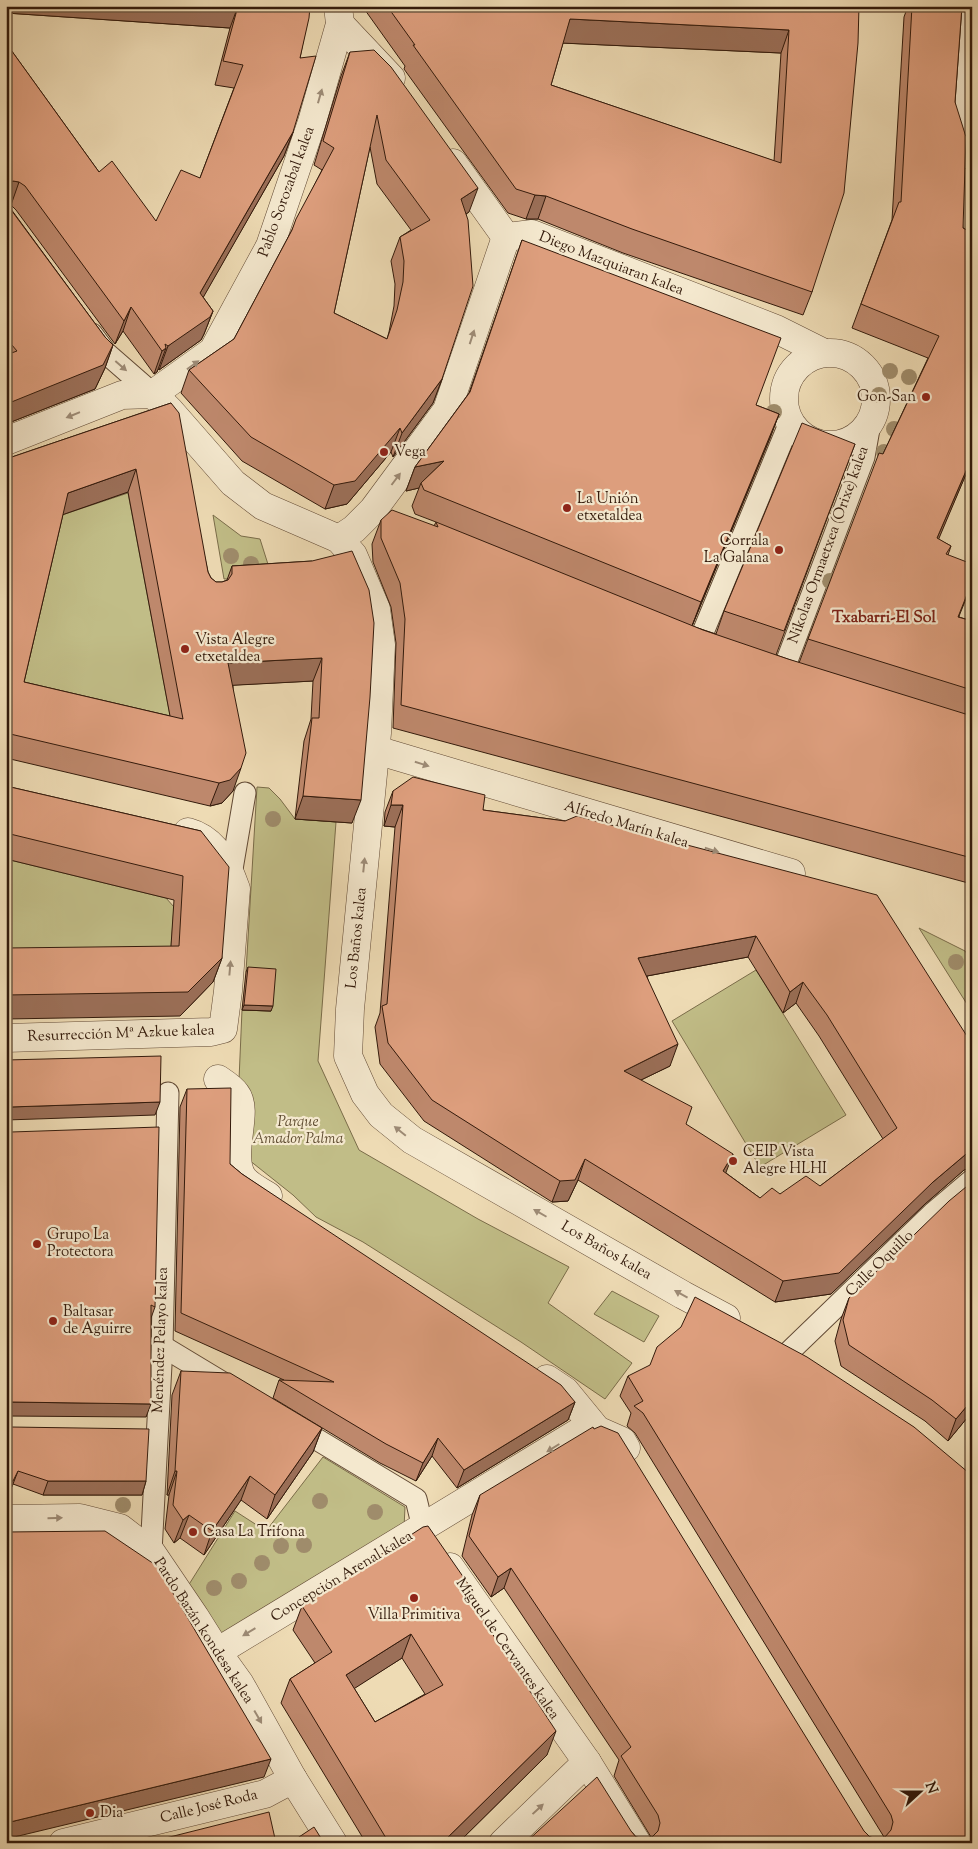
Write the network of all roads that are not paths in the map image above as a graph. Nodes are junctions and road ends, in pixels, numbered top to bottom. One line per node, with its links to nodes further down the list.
1 (971, 6): 5 (street)
2 (339, 15): 3 (street); 9 (street, Pablo Sorozabal kalea, one-way to 2)
3 (405, 97)
4 (439, 144): 6 (street)
5 (972, 156)
6 (506, 237): 8 (street, Diego Mazquiaran kalea); 13 (street, one-way to 6)
7 (82, 321): 9 (street, Los Baños kalea, one-way to 9)
8 (824, 353): 10 (street); 11 (street)
9 (153, 394): 12 (street, one-way to 12); 13 (street, Los Baños kalea)
10 (871, 418): 11 (street); 15 (street, Nikolas Ormaetxea (Orixe) kalea)
11 (790, 422): 14 (street)
12 (6, 441)
13 (339, 539): 16 (street, Los Baños kalea)
14 (699, 642)
15 (783, 670)
16 (376, 750): 20 (street, Alfredo Marín kalea, one-way to 20); 27 (street, Los Baños kalea, one-way to 16)
17 (246, 792): 19 (street)
18 (161, 826): 19 (street)
19 (231, 875): 21 (street, Resurrección Mª Azkue kalea, one-way to 19)
20 (811, 879)
21 (6, 1038)
22 (218, 1079): 25 (street)
23 (168, 1093): 26 (street, Menéndez Pelayo kalea)
24 (972, 1180): 27 (street, Calle Oquillo)
25 (285, 1207)
26 (162, 1346): 30 (street); 36 (street, Menéndez Pelayo kalea)
27 (790, 1351): 29 (street, Los Baños kalea)
28 (524, 1364): 32 (street)
29 (813, 1367)
30 (246, 1397)
31 (272, 1412): 35 (street, Miguel de Cervantes kalea)
32 (597, 1430): 33 (street); 35 (street, Concepción Arenal kalea, one-way to 35)
33 (637, 1466)
34 (6, 1519): 36 (street, Pardo Bazán kondesa kalea, one-way to 36)
35 (423, 1528): 37 (street, Concepción Arenal kalea, one-way to 37); 38 (street, Miguel de Cervantes kalea)
36 (151, 1552): 37 (street, Pardo Bazán kondesa kalea)
37 (217, 1652): 39 (street, Pardo Bazán kondesa kalea, one-way to 39)
38 (587, 1762): 42 (street, one-way to 38); 43 (street, Miguel de Cervantes kalea)
39 (293, 1779): 40 (street, Calle José Roda); 41 (street, Pardo Bazán kondesa kalea)
40 (63, 1843)
41 (333, 1843)
42 (502, 1843)
43 (637, 1843)

